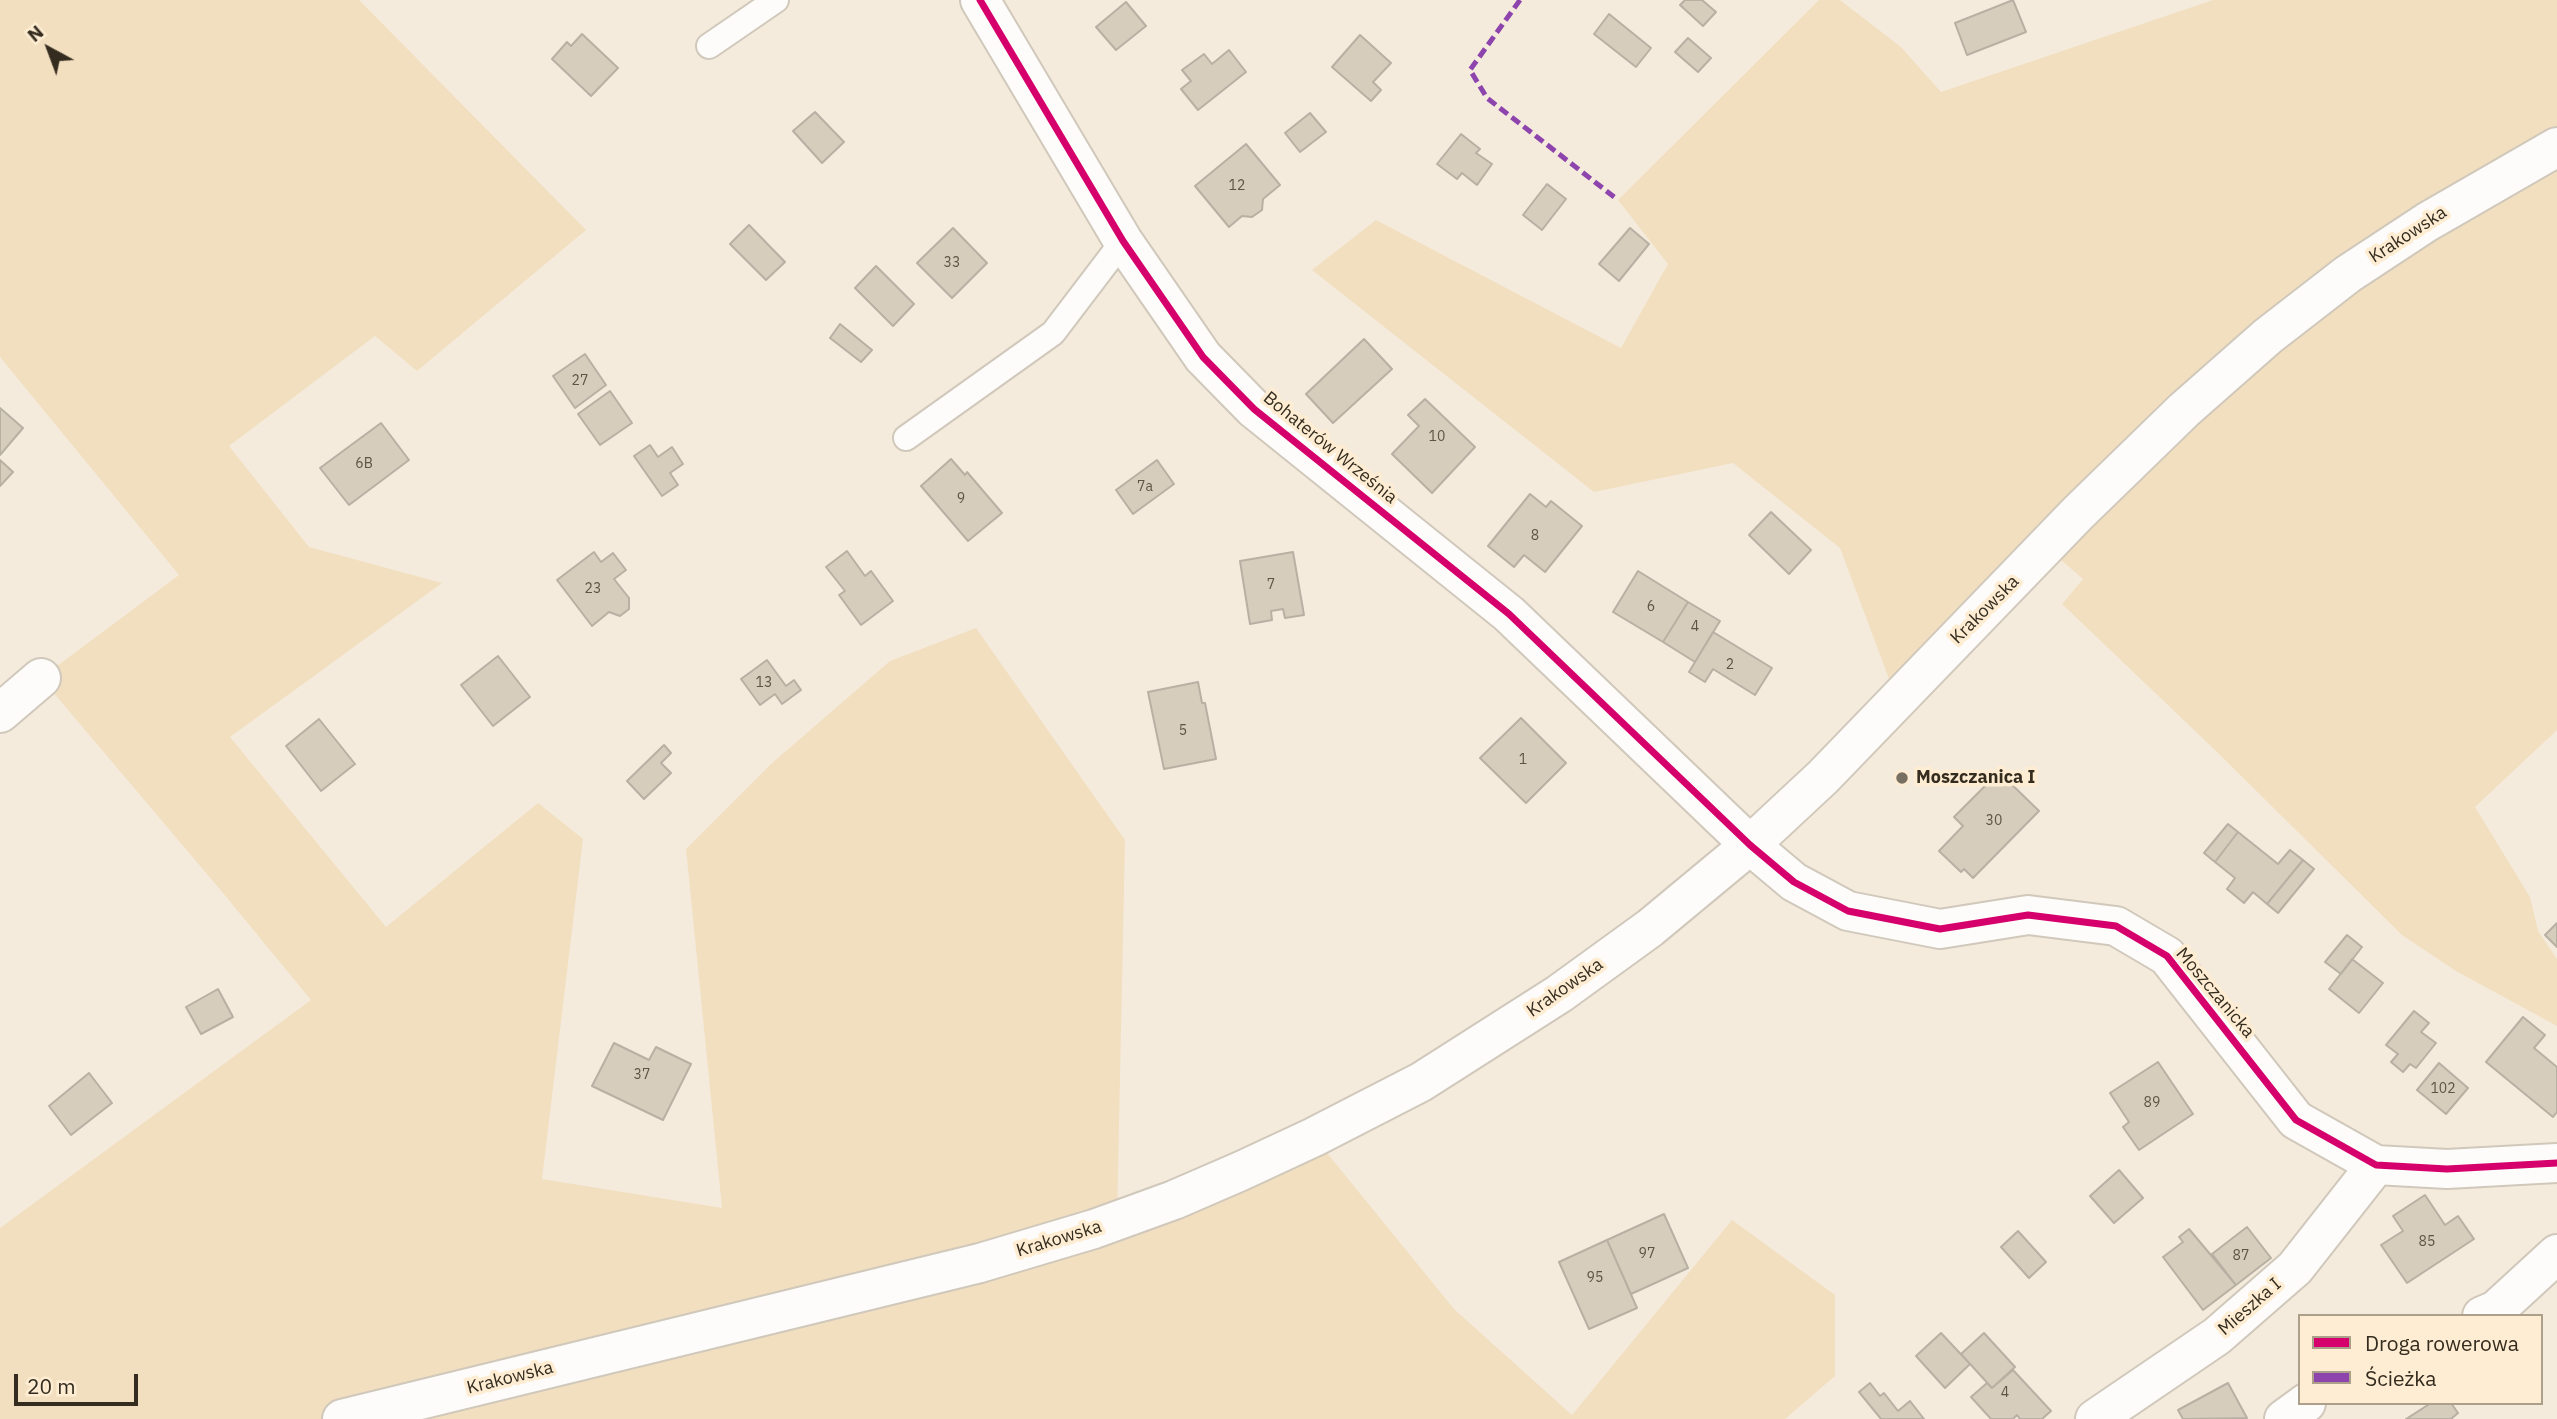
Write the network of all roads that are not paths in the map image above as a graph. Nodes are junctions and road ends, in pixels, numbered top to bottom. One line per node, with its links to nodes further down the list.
1 (775, 0): 3 (lane)
2 (980, 0): 5 (street, Bohaterów Września)
3 (709, 46)
4 (2557, 148): 9 (street, Krakowska)
5 (1122, 241): 6 (lane); 9 (street, Bohaterów Września)
6 (906, 438)
7 (41, 678): 8 (street)
8 (0, 713)
9 (1750, 845): 11 (street, Moszczanicka); 15 (street, Krakowska)
10 (2557, 1163): 11 (street, Moszczanicka)
11 (2376, 1165): 16 (street, Mieszka I)
12 (2557, 1254): 13 (street)
13 (2487, 1314)
14 (2303, 1405): 17 (street)
15 (342, 1419)
16 (2095, 1419)
17 (2284, 1419)

